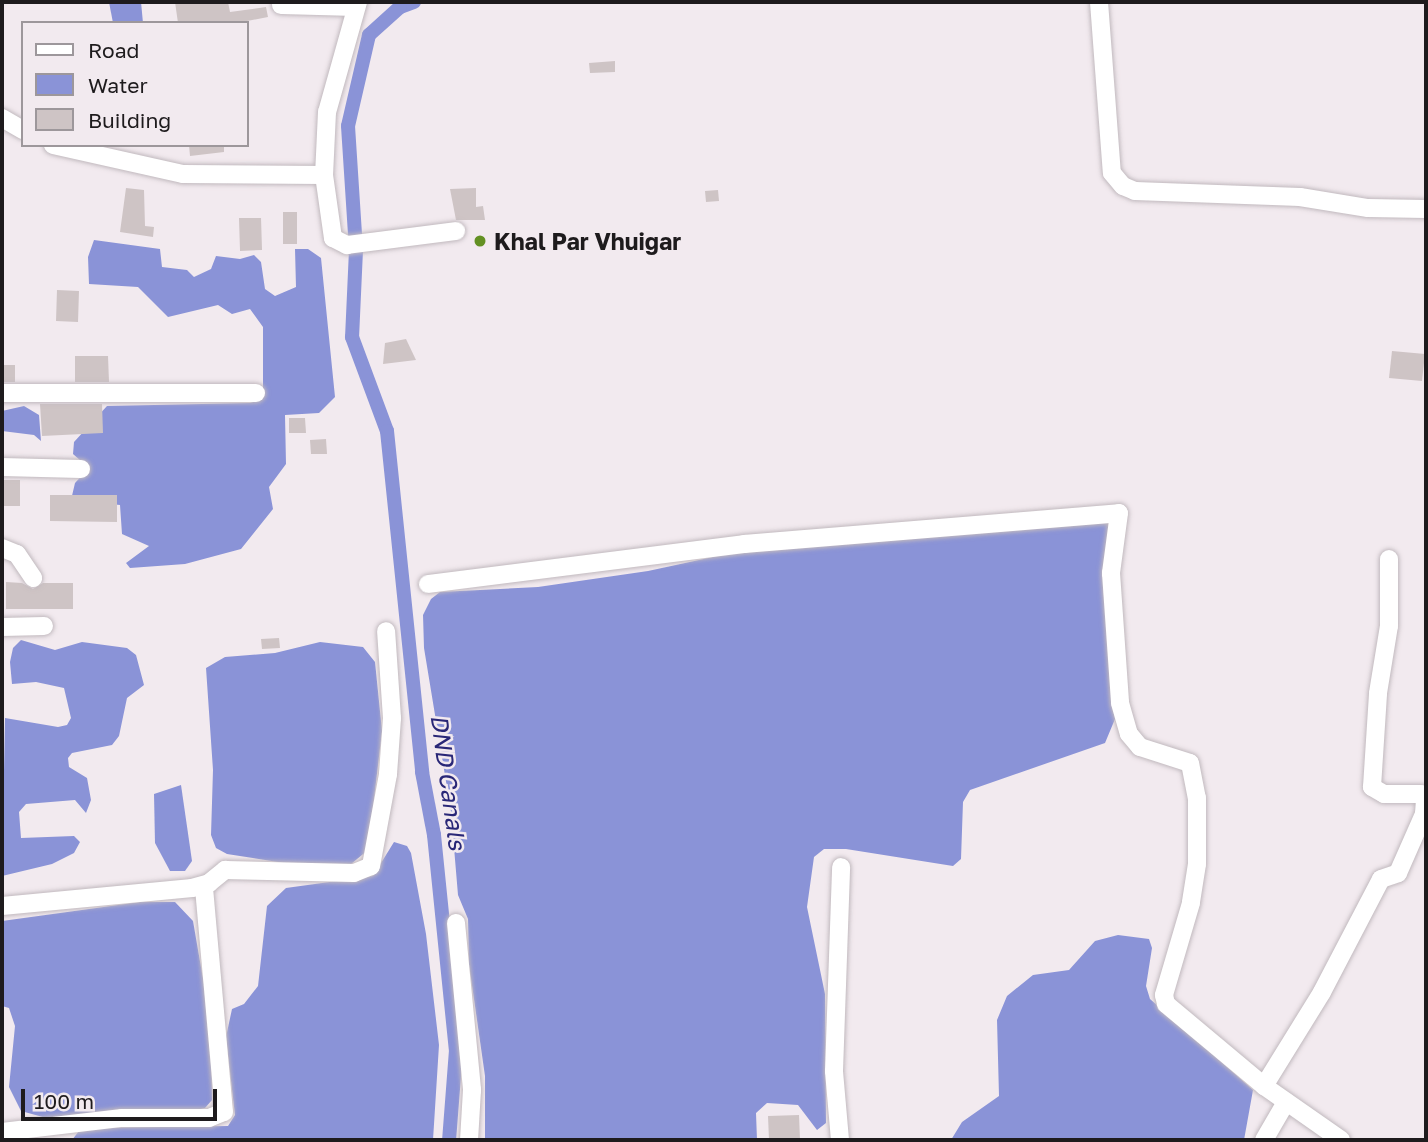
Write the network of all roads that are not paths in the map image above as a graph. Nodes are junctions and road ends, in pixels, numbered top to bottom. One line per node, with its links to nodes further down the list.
1 (1099, 2): 8 (street)
2 (357, 4): 3 (street); 7 (street)
3 (281, 5)
4 (2, 118): 5 (street)
5 (21, 129)
6 (63, 147): 7 (street)
7 (324, 175): 9 (street)
8 (1426, 209)
9 (456, 231)
10 (2, 393): 11 (street)
11 (256, 393)
12 (2, 467): 13 (street)
13 (81, 469)
14 (2, 548): 16 (street)
15 (1389, 559): 25 (street)
16 (33, 578)
17 (428, 584): 25 (street)
18 (44, 626): 19 (street)
19 (2, 627)
20 (386, 631): 22 (street)
21 (841, 867): 29 (street)
22 (204, 886): 23 (street); 27 (street)
23 (2, 906)
24 (456, 923): 28 (street)
25 (1264, 1086): 26 (street)
26 (1286, 1102): 30 (street); 31 (street)
27 (2, 1132)
28 (468, 1140)
29 (840, 1140)
30 (1264, 1140)
31 (1340, 1140)

